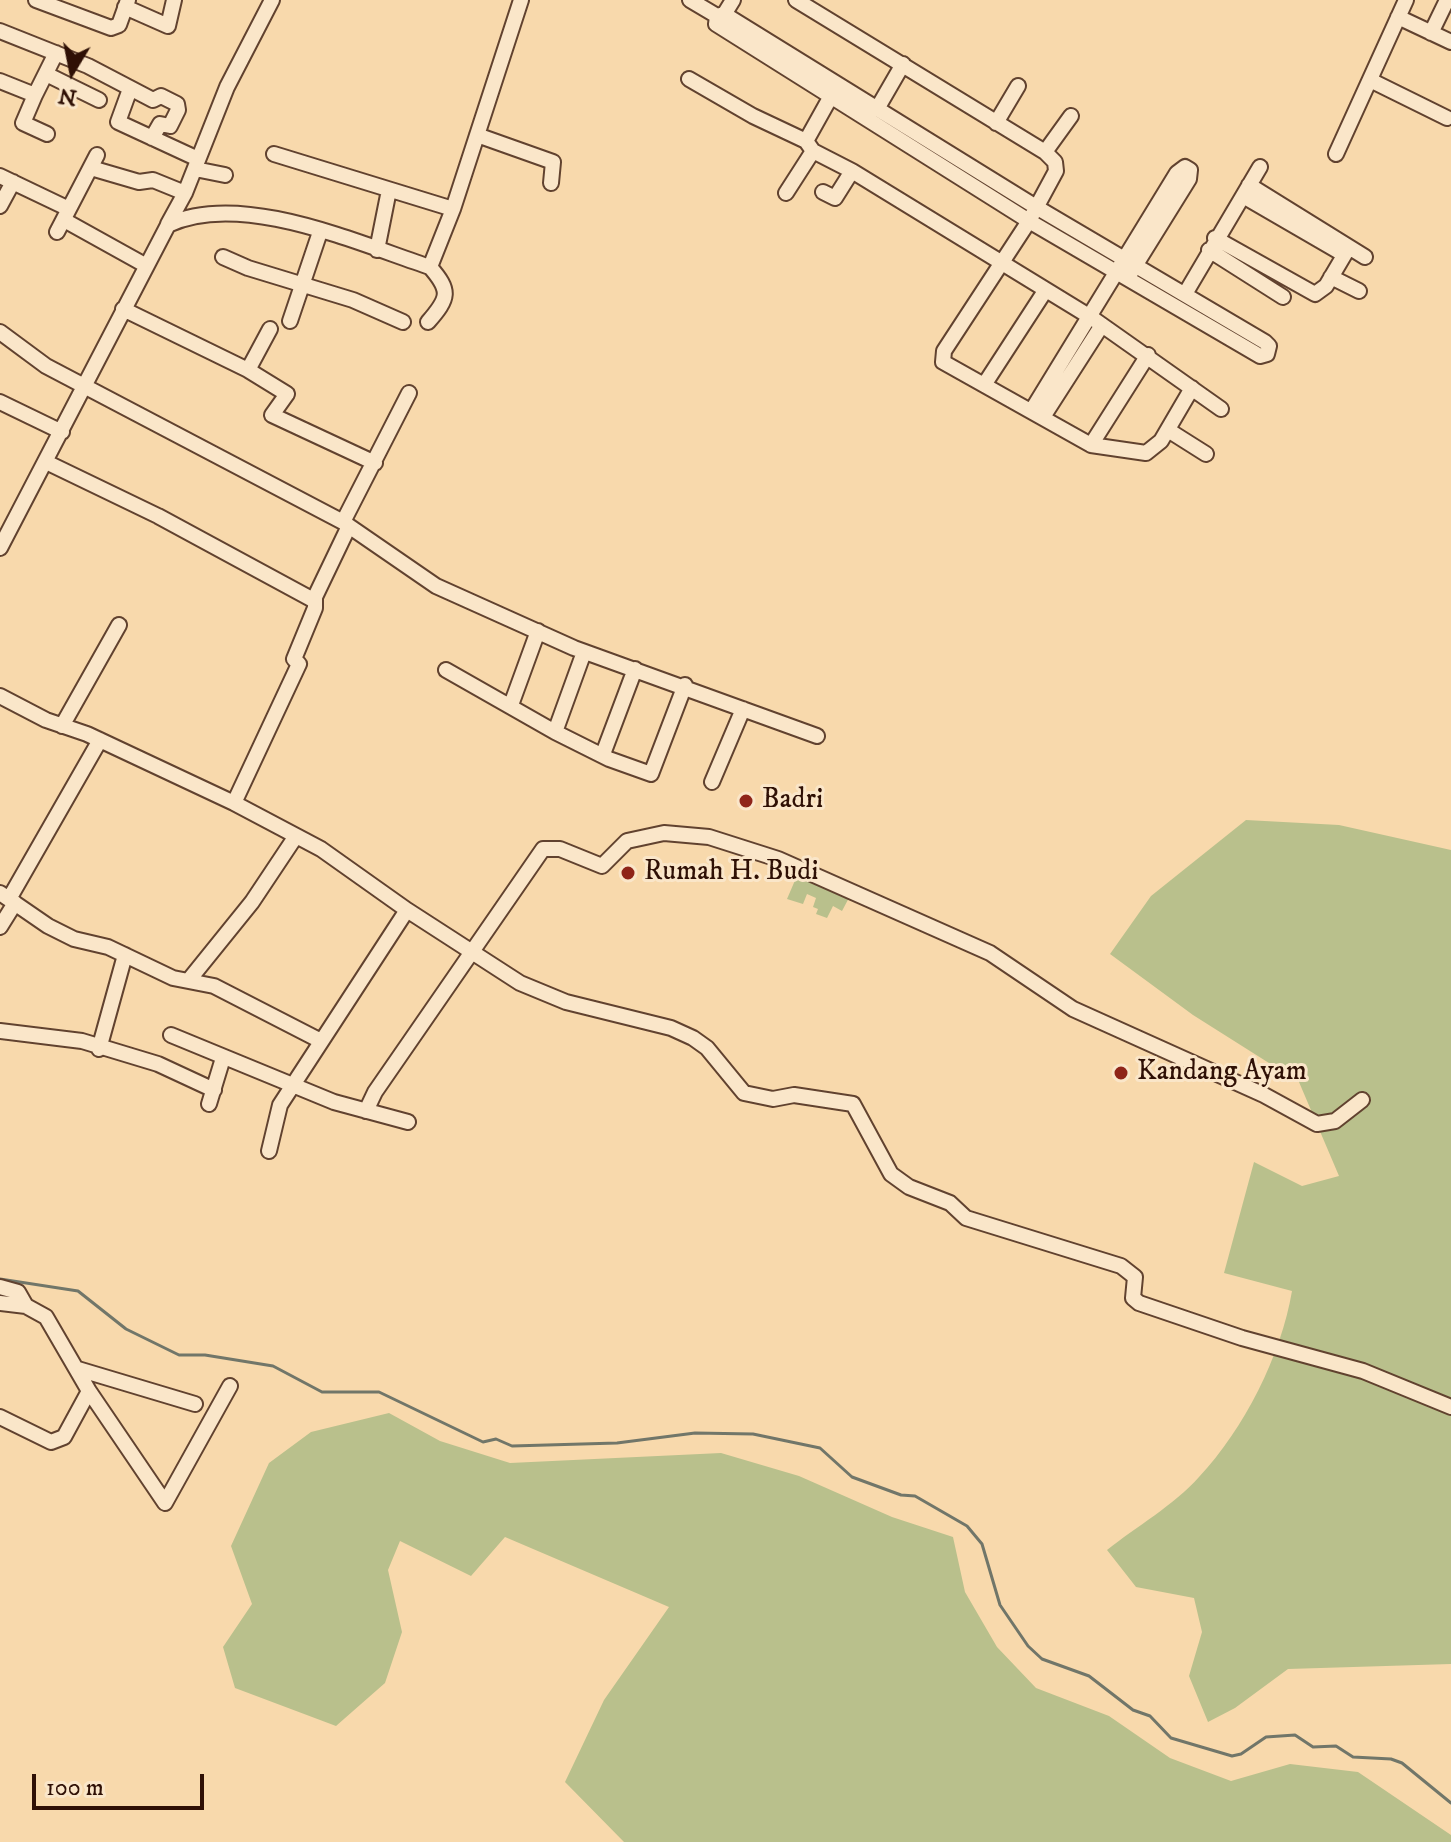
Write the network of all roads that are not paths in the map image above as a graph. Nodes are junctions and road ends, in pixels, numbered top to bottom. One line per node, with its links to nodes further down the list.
1 (36, 0): 10 (street)
2 (174, 0): 10 (street)
3 (272, 0): 40 (street)
4 (521, 0): 33 (street)
5 (690, 0): 13 (street)
6 (733, 0): 13 (street)
7 (796, 0): 11 (street)
8 (1406, 0): 12 (street)
9 (1447, 0): 15 (street)
10 (126, 4)
11 (818, 6): 18 (street)
12 (1398, 17): 15 (street); 21 (street)
13 (720, 19): 25 (street)
14 (0, 31): 17 (street)
15 (1431, 33): 16 (street)
16 (1451, 42)
17 (56, 53): 19 (street); 24 (street)
18 (903, 64): 28 (street); 31 (street)
19 (46, 74): 26 (street); 27 (street)
20 (689, 79): 35 (street)
21 (1370, 80): 30 (street); 38 (street)
22 (0, 81): 26 (street)
23 (1018, 86): 31 (street)
24 (130, 89): 34 (street); 34 (street)
25 (834, 91): 28 (street); 35 (street); 39 (street)
26 (35, 95): 32 (street)
27 (99, 100)
28 (877, 109): 39 (street)
29 (1071, 116): 36 (street)
30 (1447, 118)
31 (996, 123): 36 (street)
32 (47, 134)
33 (477, 135): 45 (street); 52 (street)
34 (152, 138): 40 (street)
35 (810, 146): 42 (street); 50 (street)
36 (1045, 152): 53 (street)
37 (274, 154): 46 (street)
38 (1336, 154)
39 (938, 156): 53 (street)
40 (197, 164): 43 (street); 49 (street)
41 (1260, 167): 47 (street)
42 (852, 171): 48 (street); 62 (street)
43 (225, 175)
44 (7, 179): 51 (street); 54 (street)
45 (551, 183)
46 (389, 190): 52 (street); 58 (street)
47 (1246, 190): 57 (street); 59 (street)
48 (823, 192)
49 (185, 193): 54 (street); 55 (street)
50 (786, 193)
51 (0, 206)
52 (453, 209): 64 (street)
53 (1032, 214): 62 (street); 65 (street)
54 (63, 220): 63 (street)
55 (168, 225): 56 (street); 63 (street)
56 (320, 232): 58 (street); 67 (street)
57 (1212, 244): 66 (street); 70 (street); 71 (street)
58 (377, 250): 64 (street)
59 (1346, 250): 61 (street); 66 (street)
60 (223, 257): 67 (street)
61 (1365, 257)
62 (1002, 264): 68 (street); 81 (street)
63 (145, 265): 72 (street)
64 (430, 267): 75 (street)
65 (1126, 268): 65 (street); 70 (street); 70 (street); 76 (street)
66 (1331, 277): 69 (street)
67 (301, 283): 73 (street); 74 (street)
68 (1045, 291): 76 (street); 81 (street)
69 (1359, 291)
70 (1185, 294)
71 (1283, 297)
72 (123, 309): 80 (street); 82 (street)
73 (290, 321)
74 (403, 322)
75 (428, 322)
76 (1097, 322): 79 (street); 87 (street)
77 (270, 329): 80 (street)
78 (0, 332): 82 (street)
79 (1148, 355): 83 (street); 90 (street)
80 (248, 370): 93 (street)
81 (984, 385): 87 (street)
82 (86, 387): 89 (street); 95 (street)
83 (1192, 388): 86 (street); 88 (street)
84 (409, 393): 93 (street)
85 (0, 402): 89 (street)
86 (1221, 409)
87 (1038, 414): 90 (street)
88 (1168, 430): 90 (street); 91 (street)
89 (62, 432): 92 (street)
90 (1091, 445)
91 (1206, 454)
92 (46, 462): 94 (street); 97 (street)
93 (375, 463): 95 (street)
94 (6, 522): 96 (street)
95 (346, 524): 97 (street); 99 (street)
96 (0, 548)
97 (315, 601): 113 (street)
98 (119, 625): 107 (street)
99 (538, 631): 100 (street); 105 (street)
100 (584, 652): 101 (street); 108 (street)
101 (635, 669): 103 (street); 111 (street)
102 (446, 670): 105 (street)
103 (685, 685): 106 (street); 111 (street)
104 (0, 696): 107 (street)
105 (511, 705): 108 (street)
106 (743, 709): 109 (street); 112 (street)
107 (62, 726): 110 (street)
108 (555, 732): 111 (street)
109 (817, 736)
110 (100, 740): 113 (street); 115 (street)
111 (603, 754)
112 (712, 782)
113 (234, 803): 114 (street)
114 (296, 836): 116 (street); 120 (street)
115 (8, 898): 117 (street); 118 (street)
116 (407, 910): 119 (street); 123 (street)
117 (0, 927)
118 (125, 955): 120 (street); 124 (street)
119 (472, 955): 127 (street); 128 (street); 138 (street)
120 (189, 980): 123 (street)
121 (0, 1031): 124 (street)
122 (171, 1035): 125 (street)
123 (321, 1041): 126 (street)
124 (99, 1049): 125 (street)
125 (223, 1058): 126 (street)
126 (293, 1084): 128 (street); 130 (street)
127 (1362, 1100)
128 (366, 1111): 129 (street)
129 (408, 1122)
130 (269, 1151)
131 (0, 1287): 133 (street)
132 (0, 1303): 133 (street)
133 (26, 1306): 134 (street)
134 (78, 1369): 136 (street); 137 (street)
135 (230, 1386): 136 (street)
136 (89, 1391): 139 (street)
137 (195, 1404)
138 (1451, 1407)
139 (0, 1417)

